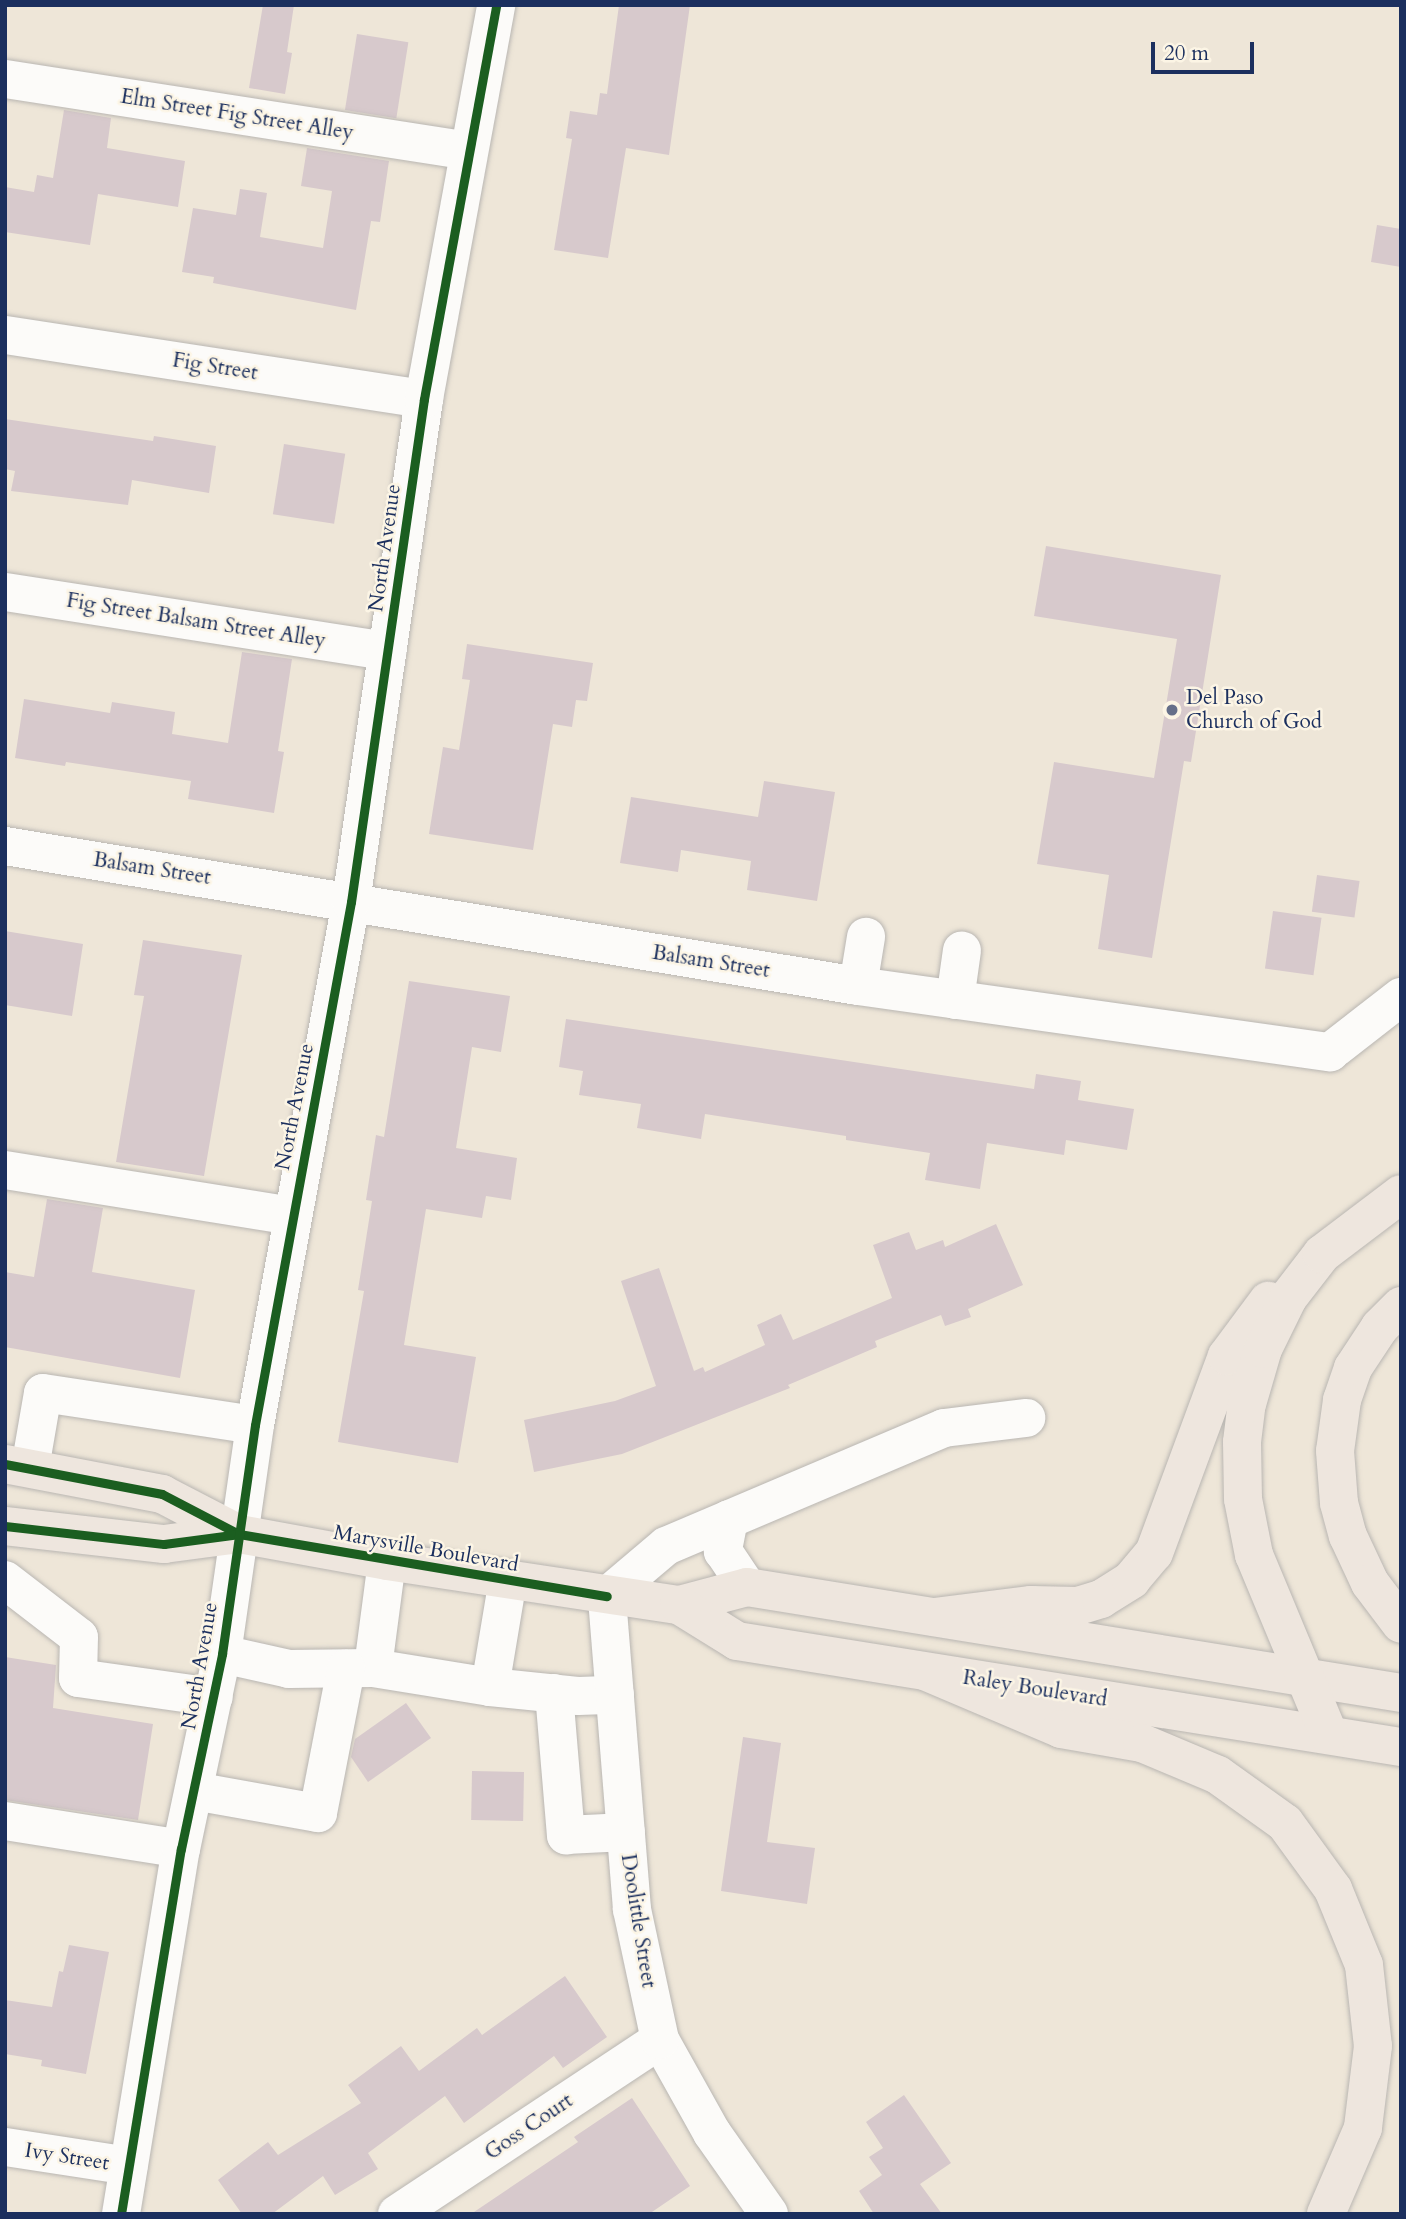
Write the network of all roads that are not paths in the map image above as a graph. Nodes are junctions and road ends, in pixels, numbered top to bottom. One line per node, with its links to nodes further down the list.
1 (496, 5): 3 (street, North Avenue)
2 (5, 79): 3 (street, Elm Street Fig Street Alley)
3 (468, 151): 5 (street, North Avenue)
4 (5, 335): 5 (street, Fig Street)
5 (424, 399): 7 (street, North Avenue)
6 (5, 592): 7 (street, Fig Street Balsam Street Alley)
7 (387, 651): 9 (street, North Avenue)
8 (5, 846): 9 (street, Balsam Street)
9 (351, 902): 12 (street, Balsam Street); 17 (street, North Avenue)
10 (866, 937): 12 (street)
11 (962, 950): 14 (street)
12 (859, 986): 14 (street, Balsam Street)
13 (1401, 997): 14 (street, Balsam Street)
14 (954, 1000)
15 (5, 1170): 17 (street)
16 (1401, 1194): 18 (main road)
17 (292, 1216): 21 (street, North Avenue)
18 (1310, 1267): 32 (main road); 37 (main road)
19 (1401, 1306): 33 (main road)
20 (1026, 1418): 23 (street)
21 (255, 1425): 22 (street); 25 (street, North Avenue)
22 (18, 1466): 25 (main road, Marysville Boulevard)
23 (729, 1519): 29 (street); 30 (street)
24 (5, 1526): 25 (main road, Marysville Boulevard)
25 (239, 1534): 26 (main road, Marysville Boulevard); 34 (street, North Avenue)
26 (387, 1561): 28 (main road, Marysville Boulevard); 35 (street)
27 (5, 1580): 42 (street)
28 (508, 1580): 30 (main road, Marysville Boulevard); 38 (street)
29 (747, 1587): 31 (main road, Raley Boulevard); 32 (main road, Raley Boulevard)
30 (607, 1596): 31 (main road, Raley Boulevard); 41 (street, Doolittle Street)
31 (678, 1605): 36 (main road, Raley Boulevard)
32 (934, 1617): 37 (main road, Raley Boulevard)
33 (1401, 1624)
34 (222, 1654): 35 (street); 42 (street, North Avenue)
35 (360, 1668): 38 (street); 45 (street)
36 (927, 1672): 43 (main road, Raley Boulevard); 55 (main road)
37 (1305, 1678): 40 (main road, Raley Boulevard); 43 (main road)
38 (490, 1687): 39 (street)
39 (554, 1693): 41 (street); 47 (street)
40 (1401, 1693)
41 (615, 1695): 47 (street, Doolittle Street)
42 (214, 1697): 45 (street, North Avenue)
43 (1329, 1735): 44 (main road, Raley Boulevard)
44 (1401, 1746)
45 (194, 1791): 48 (street, North Avenue)
46 (5, 1821): 48 (street)
47 (626, 1832): 49 (street, Doolittle Street)
48 (181, 1849): 51 (street, North Avenue)
49 (660, 2040): 53 (street, Goss Court); 54 (street, Doolittle Street)
50 (5, 2147): 51 (street, Ivy Street)
51 (129, 2166): 52 (street, North Avenue)
52 (121, 2214)
53 (397, 2214)
54 (769, 2214)
55 (1326, 2214)

